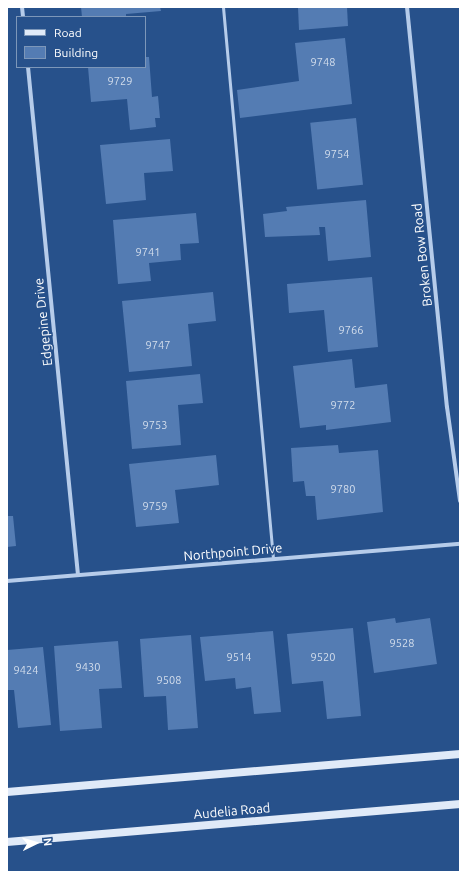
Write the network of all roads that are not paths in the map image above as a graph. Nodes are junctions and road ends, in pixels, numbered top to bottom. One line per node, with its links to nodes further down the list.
1 (222, 7): 6 (lane)
2 (407, 7): 4 (street, Broken Bow Road)
3 (28, 68): 7 (street, Edgepine Drive)
4 (460, 501)
5 (460, 544): 6 (street, Northpoint Drive)
6 (273, 559): 7 (street, Northpoint Drive)
7 (78, 575): 8 (street, Northpoint Drive)
8 (7, 581)
9 (460, 754): 10 (main road)
10 (7, 792)
11 (460, 804): 12 (main road, Audelia Road)
12 (7, 842)

